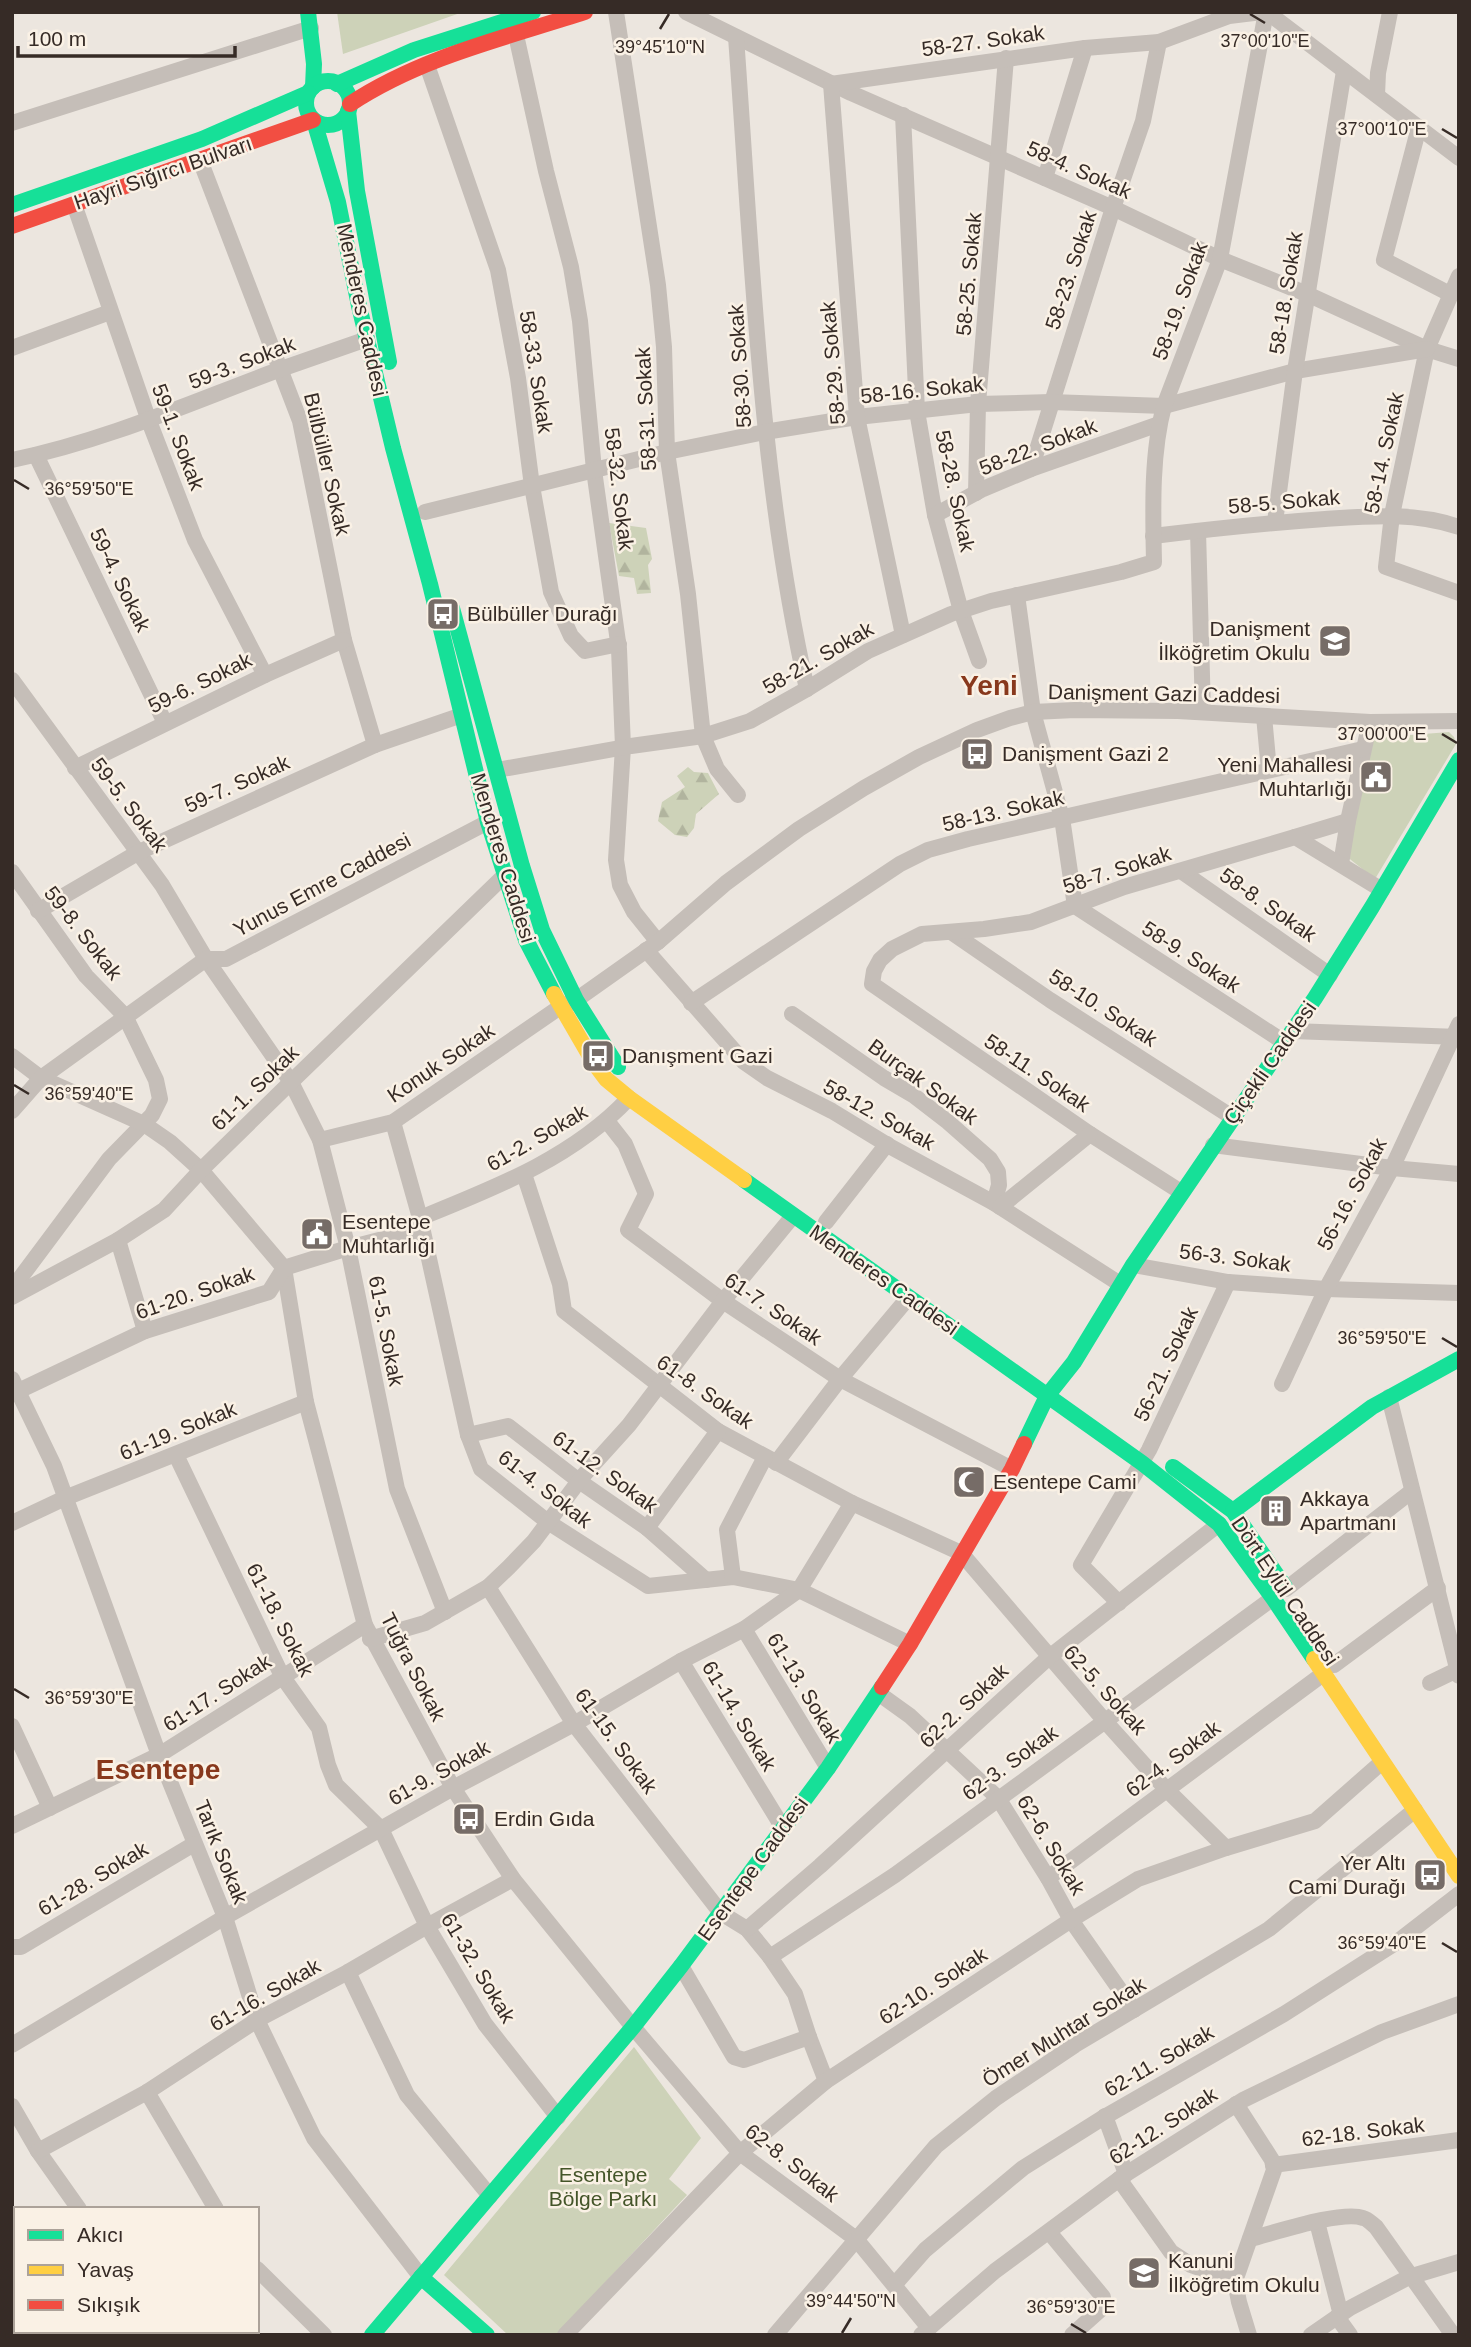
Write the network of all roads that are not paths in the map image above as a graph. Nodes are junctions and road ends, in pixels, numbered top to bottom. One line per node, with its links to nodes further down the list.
1 (585, 12): 8 (main road)
2 (615, 12): 53 (street, 58-31. Sokak)
3 (686, 12): 9 (street, 58-4. Sokak)
4 (1265, 12): 10 (street, 58-27. Sokak); 14 (street); 32 (street, 58-19. Sokak)
5 (1390, 12): 18 (street)
6 (529, 13): 15 (main road)
7 (309, 20): 17 (main road); 22 (street)
8 (516, 35): 13 (main road); 57 (street, 58-32. Sokak)
9 (736, 37): 16 (street, 58-4. Sokak); 52 (street, 58-30. Sokak)
10 (1159, 42): 11 (street, 58-27. Sokak); 30 (street, 58-23. Sokak)
11 (1085, 48): 12 (street, 58-27. Sokak); 27 (street)
12 (1006, 58): 16 (street, 58-27. Sokak); 24 (street, 58-25. Sokak)
13 (427, 65): 19 (main road); 58 (street, 58-33. Sokak)
14 (1344, 71): 18 (street); 34 (street, 58-18. Sokak)
15 (334, 77): 17 (main road); 19 (main road)
16 (831, 84): 20 (street, 58-4. Sokak); 49 (street, 58-29. Sokak)
17 (311, 90): 21 (main road); 29 (main road, Hayri Sığırcı Bulvarı)
18 (1377, 95): 23 (street)
19 (349, 107): 21 (main road); 43 (main road, Menderes Caddesi)
20 (903, 115): 24 (street, 58-4. Sokak); 48 (street, 58-28. Sokak)
21 (314, 120): 26 (main road, Hayri Sığırcı Bulvarı); 37 (main road, Menderes Caddesi)
22 (12, 123)
23 (1419, 127): 25 (street); 35 (street)
24 (1000, 158): 27 (street, 58-4. Sokak); 46 (street, 58-25. Sokak)
25 (1459, 158)
26 (200, 160): 28 (main road, Hayri Sığırcı Bulvarı); 41 (street, Bülbüller Sokak)
27 (1045, 178): 30 (street, 58-4. Sokak)
28 (74, 204): 31 (main road, Hayri Sığırcı Bulvarı); 36 (street, 59-1. Sokak)
29 (12, 205)
30 (1113, 208): 32 (street, 58-4. Sokak); 44 (street, 58-23. Sokak)
31 (12, 226)
32 (1220, 259): 34 (street, 58-4. Sokak); 47 (street, 58-19. Sokak)
33 (1459, 276): 35 (street, 58-14. Sokak)
34 (1307, 294): 39 (street, 58-4. Sokak); 42 (street, 58-18. Sokak)
35 (1450, 294): 39 (street, 58-14. Sokak)
36 (110, 312): 38 (street); 50 (street, 59-1. Sokak)
37 (367, 339): 41 (street, 59-3. Sokak); 80 (main road, Menderes Caddesi)
38 (12, 348)
39 (1427, 349): 40 (street, 58-4. Sokak); 42 (street, 58-16. Sokak); 61 (street, 58-14. Sokak)
40 (1459, 359)
41 (281, 369): 50 (street, 59-3. Sokak); 72 (street, Bülbüller Sokak)
42 (1295, 371): 47 (street, 58-16. Sokak); 63 (street, 58-18. Sokak)
43 (393, 380)
44 (1051, 402): 46 (street, 58-16. Sokak); 47 (street, 58-16. Sokak); 56 (street, 58-23. Sokak)
45 (399, 404): 60 (main road, Menderes Caddesi)
46 (978, 404): 48 (street, 58-16. Sokak); 59 (street, 58-25. Sokak)
47 (1164, 406): 51 (street, 58-19. Sokak)
48 (917, 411): 49 (street, 58-16. Sokak); 62 (street, 58-28. Sokak)
49 (857, 416): 52 (street, 58-16. Sokak); 71 (street, 58-29. Sokak)
50 (149, 421): 54 (street, 59-3. Sokak); 75 (street, 59-1. Sokak)
51 (1159, 424): 56 (street, 58-22. Sokak); 66 (street, 58-19. Sokak)
52 (765, 432): 53 (street, 58-16. Sokak); 77 (street, 58-30. Sokak)
53 (667, 452): 57 (street, 58-16. Sokak); 85 (street, 58-31. Sokak)
54 (36, 455): 55 (street, 59-3. Sokak); 84 (street, 59-4. Sokak)
55 (12, 460)
56 (1031, 469): 59 (street, 58-22. Sokak)
57 (594, 470): 58 (street, 58-16. Sokak); 73 (street, 58-32. Sokak)
58 (532, 485): 60 (street, 58-16. Sokak); 73 (street, 58-33. Sokak)
59 (976, 493): 62 (street, 58-22. Sokak)
60 (425, 512): 91 (main road, Menderes Caddesi)
61 (1392, 514): 63 (street, 58-5. Sokak); 64 (street, 58-5. Sokak); 68 (street, 58-14. Sokak)
62 (935, 515): 70 (street, 58-28. Sokak)
63 (1275, 522): 65 (street, 58-5. Sokak)
64 (1459, 527)
65 (1198, 531): 66 (street, 58-5. Sokak); 79 (street)
66 (1153, 536): 67 (street, 58-19. Sokak)
67 (1154, 562): 69 (street, 58-21. Sokak)
68 (1459, 593)
69 (1017, 595): 70 (street, 58-21. Sokak); 78 (street)
70 (961, 611): 71 (street, 58-21. Sokak); 74 (street, 58-28. Sokak)
71 (903, 635): 77 (street, 58-21. Sokak)
72 (344, 640): 75 (street, 59-6. Sokak); 86 (street, Bülbüller Sokak)
73 (619, 644): 87 (street, 58-32. Sokak)
74 (979, 661)
75 (265, 675): 84 (street, 59-6. Sokak)
76 (12, 680): 90 (street, 59-5. Sokak)
77 (807, 690): 85 (street, 58-21. Sokak)
78 (1033, 712): 79 (street, Danişment Gazi Caddesi); 94 (street); 107 (street, Danişment Gazi Caddesi)
79 (1203, 712): 81 (street, Danişment Gazi Caddesi)
80 (462, 715): 86 (street, 59-7. Sokak); 96 (main road, Menderes Caddesi)
81 (1264, 716): 83 (street, Danişment Gazi Caddesi); 92 (street)
82 (1459, 721): 83 (street, Danişment Gazi Caddesi)
83 (1370, 722): 88 (street)
84 (165, 723): 90 (street, 59-6. Sokak)
85 (703, 736): 87 (street, 58-21. Sokak); 93 (street, 58-31. Sokak)
86 (375, 745): 98 (street, 59-7. Sokak)
87 (623, 747): 91 (street, 58-21. Sokak); 107 (street, 58-32. Sokak)
88 (1363, 749): 92 (street, 58-13. Sokak); 95 (street)
89 (1459, 760): 103 (main road, Çiçekli Caddesi)
90 (75, 768): 98 (street, 59-5. Sokak)
91 (497, 770): 111 (main road, Menderes Caddesi)
92 (1269, 770): 94 (street, 58-13. Sokak)
93 (738, 795)
94 (1062, 818): 104 (street); 112 (street, 58-13. Sokak)
95 (1348, 821): 97 (street, 58-7. Sokak); 99 (street)
96 (488, 822): 102 (main road, Menderes Caddesi); 108 (street, Yunus Emre Caddesi)
97 (1295, 837): 99 (street); 100 (street, 58-7. Sokak)
98 (139, 852): 105 (street, 59-7. Sokak); 108 (street, 59-5. Sokak)
99 (1341, 864): 103 (street)
100 (1181, 871): 104 (street, 58-7. Sokak); 109 (street, 58-8. Sokak)
101 (12, 872): 105 (street, 59-8. Sokak)
102 (504, 877): 113 (main road, Menderes Caddesi); 120 (street, 61-1. Sokak)
103 (1382, 890): 109 (main road, Çiçekli Caddesi)
104 (1075, 906): 106 (street, 58-7. Sokak); 117 (street, 58-9. Sokak)
105 (38, 911): 115 (street, 59-8. Sokak)
106 (951, 932): 110 (street, 58-7. Sokak); 123 (street, 58-10. Sokak)
107 (652, 946): 111 (street, Danişment Gazi Caddesi); 112 (street, 58-12. Sokak)
108 (206, 959): 115 (street, Yunus Emre Caddesi); 120 (street, 61-5. Sokak)
109 (1330, 975): 117 (main road, Çiçekli Caddesi)
110 (872, 984): 127 (street, 58-11. Sokak)
111 (576, 1000): 113 (street, Konuk Sokak); 138 (main road, Menderes Caddesi)
112 (691, 1003): 129 (street, 58-12. Sokak)
113 (560, 1007): 121 (main road, Menderes Caddesi); 125 (street, Konuk Sokak)
114 (792, 1014): 136 (street, Burçak Sokak)
115 (125, 1016): 119 (street, Yunus Emre Caddesi); 126 (street, 59-8. Sokak)
116 (1457, 1033): 117 (street); 131 (street, 56-16. Sokak)
117 (1288, 1037): 123 (main road, Çiçekli Caddesi)
118 (12, 1056): 119 (street)
119 (41, 1078): 122 (street, Yunus Emre Caddesi); 126 (street)
120 (291, 1082): 128 (street, 61-5. Sokak); 132 (street, 61-1. Sokak)
121 (629, 1098): 124 (street, 61-2. Sokak); 137 (main road, Menderes Caddesi)
122 (12, 1111)
123 (1232, 1117): 130 (main road, Çiçekli Caddesi)
124 (607, 1121): 133 (street, 61-2. Sokak); 151 (street, 61-7. Sokak)
125 (393, 1122): 128 (street, Konuk Sokak); 139 (street, 61-4. Sokak)
126 (144, 1124): 132 (street); 146 (street)
127 (1090, 1134): 135 (street, 58-11. Sokak); 136 (street)
128 (320, 1140): 141 (street, 61-5. Sokak)
129 (887, 1144): 136 (street, 58-12. Sokak); 138 (street)
130 (1213, 1145): 131 (street); 135 (main road, Çiçekli Caddesi)
131 (1392, 1168): 134 (street); 147 (street, 56-16. Sokak)
132 (201, 1170): 140 (street, 61-1. Sokak); 143 (street)
133 (524, 1174): 139 (street, 61-2. Sokak); 157 (street, 61-8. Sokak)
134 (1459, 1174)
135 (1181, 1192): 142 (main road, Çiçekli Caddesi)
136 (997, 1205): 145 (street, 58-12. Sokak)
137 (793, 1216): 150 (main road, Menderes Caddesi); 151 (street, 61-17. Sokak)
138 (826, 1222): 159 (main road, Menderes Caddesi)
139 (421, 1224): 141 (street, 61-20. Sokak); 163 (street, 61-4. Sokak)
140 (118, 1240): 149 (street, 61-1. Sokak); 152 (street)
141 (348, 1248): 143 (street, 61-20. Sokak); 185 (street, 61-5. Sokak)
142 (1133, 1265): 144 (street, 56-3. Sokak); 145 (main road, Çiçekli Caddesi)
143 (284, 1268): 152 (street, 61-20. Sokak); 161 (street, Tuğra Sokak)
144 (1228, 1282): 147 (street, 56-3. Sokak); 165 (street, 56-21. Sokak)
145 (1120, 1284): 154 (main road, Çiçekli Caddesi)
146 (12, 1289)
147 (1326, 1289): 148 (street, 56-3. Sokak); 156 (street, 56-16. Sokak)
148 (1459, 1293)
149 (12, 1297)
150 (908, 1298): 155 (street); 159 (main road, Menderes Caddesi)
151 (723, 1301): 155 (street, 61-7. Sokak); 157 (street, 61-17. Sokak)
152 (145, 1331): 158 (street, 61-20. Sokak)
153 (1458, 1359): 160 (main road)
154 (1074, 1363): 159 (main road, Esentepe Caddesi)
155 (840, 1378): 166 (street); 167 (street, 61-7. Sokak)
156 (1282, 1384)
157 (659, 1387): 162 (street, 61-8. Sokak); 168 (street, 61-17. Sokak)
158 (14, 1388): 170 (street, Tarık Sokak)
159 (1058, 1394): 165 (main road, Dört Eylül Caddesi); 167 (main road, Esentepe Caddesi)
160 (1389, 1397): 169 (street); 172 (main road)
161 (306, 1402): 164 (street, 61-19. Sokak); 187 (street, Tuğra Sokak)
162 (718, 1431): 166 (street, 61-8. Sokak); 176 (street)
163 (468, 1435): 168 (street, 61-12. Sokak); 173 (street, 61-4. Sokak)
164 (176, 1455): 170 (street, 61-19. Sokak); 193 (street, 61-18. Sokak)
165 (1145, 1456): 172 (main road, Dört Eylül Caddesi); 175 (main road, Dört Eylül Caddesi); 184 (street, 56-21. Sokak)
166 (771, 1460): 171 (street, 61-8. Sokak); 178 (street)
167 (1012, 1469): 177 (main road, Esentepe Caddesi)
168 (579, 1481): 173 (street, 61-17. Sokak); 176 (street, 61-12. Sokak)
169 (1412, 1491): 181 (street); 183 (street, 62-3. Sokak)
170 (65, 1499): 174 (street, 61-19. Sokak); 200 (street, Tarık Sokak)
171 (852, 1503): 177 (street, 61-8. Sokak); 182 (street, 61-9. Sokak)
172 (1233, 1511): 183 (main road, Dört Eylül Caddesi)
173 (548, 1522): 179 (street, 61-4. Sokak); 180 (street, 61-17. Sokak)
174 (12, 1523)
175 (1219, 1524): 183 (main road, Dört Eylül Caddesi); 184 (street, 62-2. Sokak)
176 (647, 1528): 179 (street, 61-12. Sokak)
177 (961, 1553): 188 (main road, Esentepe Caddesi); 189 (street, 62-5. Sokak)
178 (733, 1577): 179 (street, 61-4. Sokak); 182 (street, 61-4. Sokak)
179 (706, 1580)
180 (488, 1587): 185 (street, 61-17. Sokak); 197 (street, 61-15. Sokak)
181 (1438, 1588): 191 (street, 62-4. Sokak); 192 (street)
182 (799, 1590): 186 (street, 61-9. Sokak); 188 (street, 61-4. Sokak)
183 (1280, 1594): 191 (main road, Dört Eylül Caddesi); 196 (street, 62-3. Sokak)
184 (1119, 1602): 189 (street, 62-2. Sokak)
185 (445, 1612): 187 (street, 61-17. Sokak)
186 (744, 1629): 190 (street, 61-9. Sokak); 202 (street, 61-13. Sokak)
187 (367, 1632): 193 (street, 61-17. Sokak); 203 (street, Tuğra Sokak)
188 (910, 1644): 195 (main road, Esentepe Caddesi)
189 (1048, 1658): 196 (street, 62-5. Sokak); 199 (street, 62-2. Sokak)
190 (681, 1661): 197 (street, 61-9. Sokak); 209 (street, 61-14. Sokak)
191 (1329, 1670): 201 (main road, Dört Eylül Caddesi); 204 (street, 62-4. Sokak); 213 (main road, Dört Eylül Caddesi)
192 (1458, 1672): 194 (street)
193 (282, 1676): 200 (street, 61-17. Sokak); 210 (street, 61-18. Sokak)
194 (1430, 1683)
195 (878, 1693): 199 (street, 62-6. Sokak); 202 (main road, Esentepe Caddesi)
196 (1104, 1720): 204 (street, 62-5. Sokak); 205 (street, 62-3. Sokak)
197 (574, 1724): 203 (street, 61-9. Sokak); 218 (street, 61-15. Sokak)
198 (12, 1726): 206 (street)
199 (947, 1752): 205 (street, 62-6. Sokak); 222 (street, 62-2. Sokak)
200 (159, 1755): 206 (street, 61-17. Sokak); 211 (street, Tarık Sokak)
201 (1382, 1762): 207 (main road, Dört Eylül Caddesi); 212 (street, 62-10. Sokak)
202 (828, 1768): 209 (main road, Esentepe Caddesi)
203 (453, 1788): 210 (street, 61-9. Sokak); 216 (street, Tuğra Sokak)
204 (1166, 1789): 212 (street, 62-5. Sokak); 215 (street, 62-4. Sokak)
205 (998, 1798): 215 (street, 62-6. Sokak); 224 (street, 62-3. Sokak)
206 (50, 1808): 208 (street, 61-17. Sokak)
207 (1415, 1810): 214 (main road, Dört Eylül Caddesi); 228 (street, Ömer Muhtar Sokak)
208 (12, 1826)
209 (783, 1828): 218 (main road, Esentepe Caddesi)
210 (381, 1829): 219 (street, 61-9. Sokak); 221 (street, 61-32. Sokak)
211 (194, 1844): 219 (street, Tarık Sokak); 223 (street, 61-28. Sokak)
212 (1226, 1848): 220 (street, 62-10. Sokak)
213 (1459, 1852)
214 (1459, 1876)
215 (1048, 1878): 220 (street, 62-6. Sokak)
216 (513, 1879): 221 (street, 61-16. Sokak); 230 (street, Tuğra Sokak)
217 (1459, 1894): 237 (street, 62-11. Sokak)
218 (721, 1913): 222 (street); 225 (main road, Esentepe Caddesi)
219 (225, 1917): 229 (street, Tarık Sokak); 232 (street, 61-9. Sokak)
220 (1071, 1920): 228 (street, 62-6. Sokak); 233 (street, 62-10. Sokak)
221 (427, 1926): 226 (street, 61-16. Sokak); 238 (street, 61-32. Sokak)
222 (747, 1929): 224 (street)
223 (12, 1947)
224 (769, 1957): 231 (street)
225 (681, 1966): 230 (main road, Esentepe Caddesi); 231 (street)
226 (348, 1972): 229 (street, 61-16. Sokak); 244 (street)
227 (1459, 2004): 235 (street, 62-12. Sokak)
228 (1134, 2010): 249 (street, Ömer Muhtar Sokak)
229 (257, 2020): 234 (street, 61-16. Sokak); 253 (street, Tarık Sokak)
230 (633, 2027): 238 (main road, Esentepe Caddesi); 241 (street, 62-8. Sokak)
231 (809, 2037): 233 (street)
232 (12, 2045)
233 (826, 2081): 241 (street, 62-10. Sokak)
234 (146, 2092): 240 (street, 61-16. Sokak); 246 (street)
235 (1236, 2104): 242 (street); 243 (street, 62-12. Sokak)
236 (12, 2106): 240 (street)
237 (1105, 2116): 243 (street); 256 (street, 62-11. Sokak)
238 (558, 2117): 244 (main road, Esentepe Caddesi)
239 (1459, 2140): 242 (street, 62-18. Sokak)
240 (38, 2151): 245 (street)
241 (740, 2153): 249 (street, 62-8. Sokak); 262 (street, 62-10. Sokak)
242 (1273, 2165): 250 (street)
243 (1123, 2176): 248 (street, 62-12. Sokak); 255 (street)
244 (490, 2196): 253 (main road, Esentepe Caddesi)
245 (78, 2207)
246 (215, 2207)
247 (1317, 2222): 250 (street); 254 (street); 257 (street)
248 (1049, 2232): 258 (street, 62-12. Sokak); 264 (street)
249 (856, 2239): 256 (street, 62-8. Sokak); 263 (street, Ömer Muhtar Sokak)
250 (1250, 2239): 255 (street)
251 (1459, 2262): 254 (street)
252 (259, 2271): 259 (street)
253 (421, 2277): 260 (main road, Esentepe Caddesi); 261 (main road)
254 (1409, 2277): 257 (street); 268 (street)
255 (1235, 2281): 265 (street)
256 (895, 2284): 258 (street, 62-8. Sokak)
257 (1339, 2316): 266 (street); 267 (street)
258 (925, 2331)
259 (324, 2335)
260 (372, 2335)
261 (486, 2335)
262 (565, 2335)
263 (775, 2335)
264 (1072, 2335)
265 (1249, 2335)
266 (1311, 2335)
267 (1350, 2335)
268 (1452, 2335)

